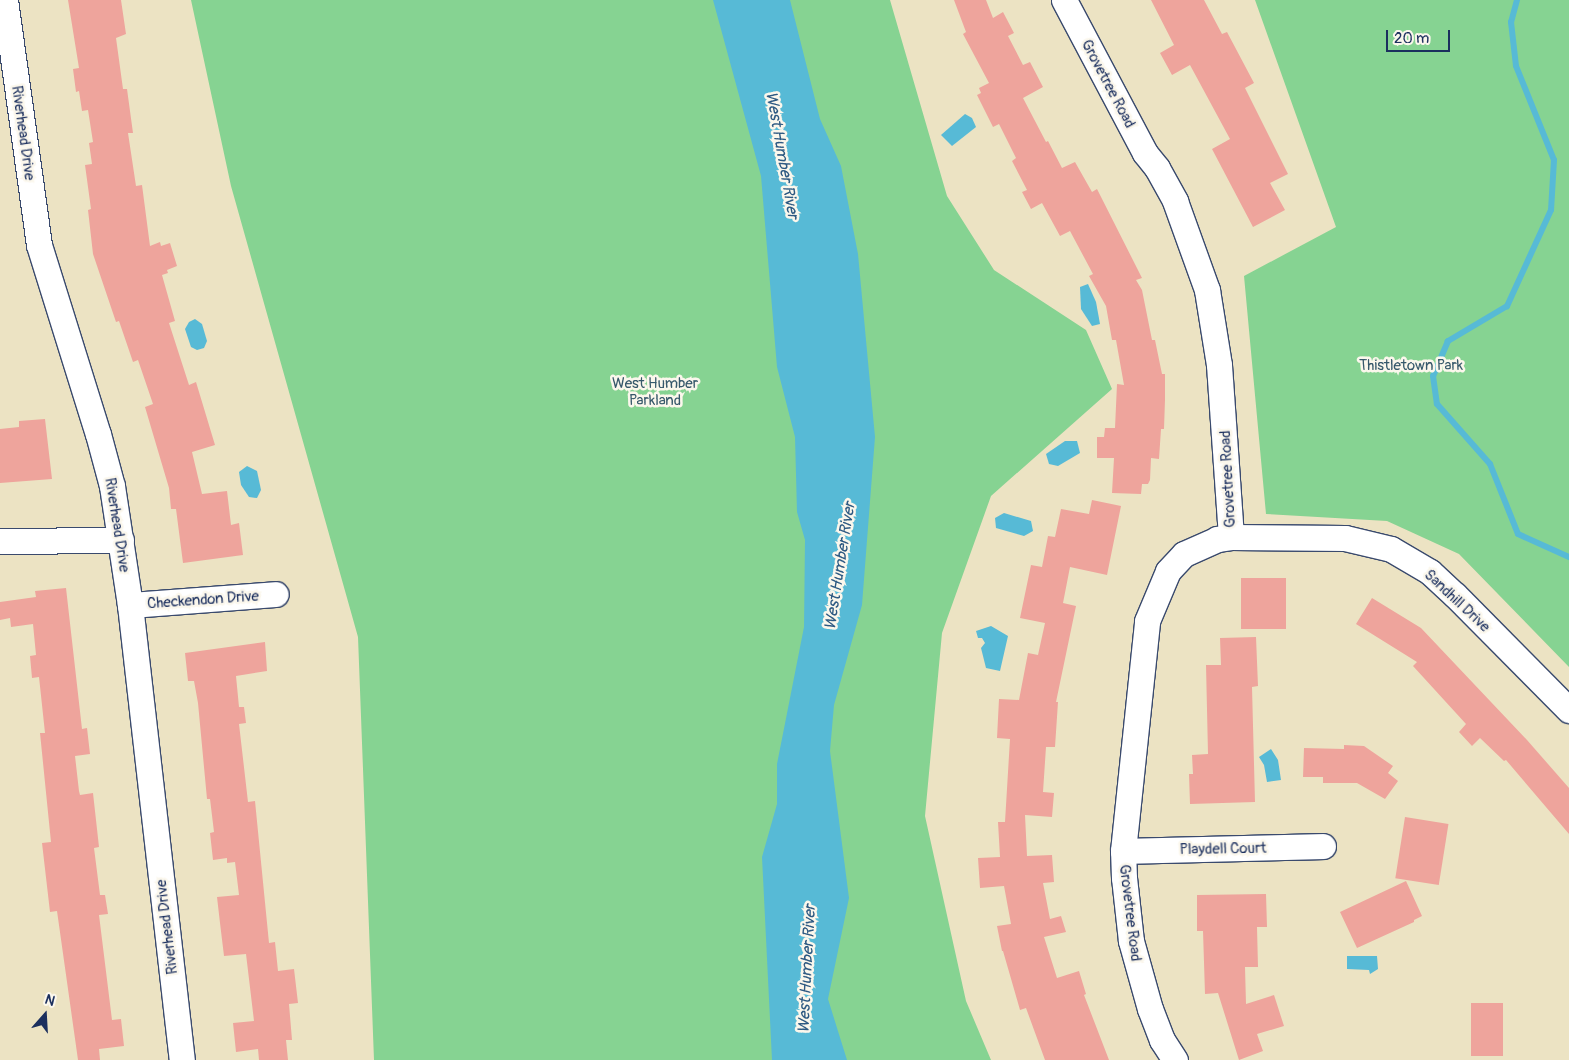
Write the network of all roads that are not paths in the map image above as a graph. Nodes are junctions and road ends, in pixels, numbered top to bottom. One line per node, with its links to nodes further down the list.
1 (5, 0): 4 (street, Riverhead Drive)
2 (1064, 0): 3 (street, Grovetree Road)
3 (1231, 537): 8 (street, Sandhill Drive); 10 (street, Grovetree Road)
4 (121, 540): 5 (street); 7 (street, Riverhead Drive)
5 (0, 541)
6 (276, 594): 7 (street, Checkendon Drive)
7 (130, 605): 11 (street, Riverhead Drive)
8 (1569, 710)
9 (1323, 846): 10 (street, Playdell Court)
10 (1123, 851): 12 (street, Grovetree Road)
11 (182, 1060)
12 (1175, 1060)

